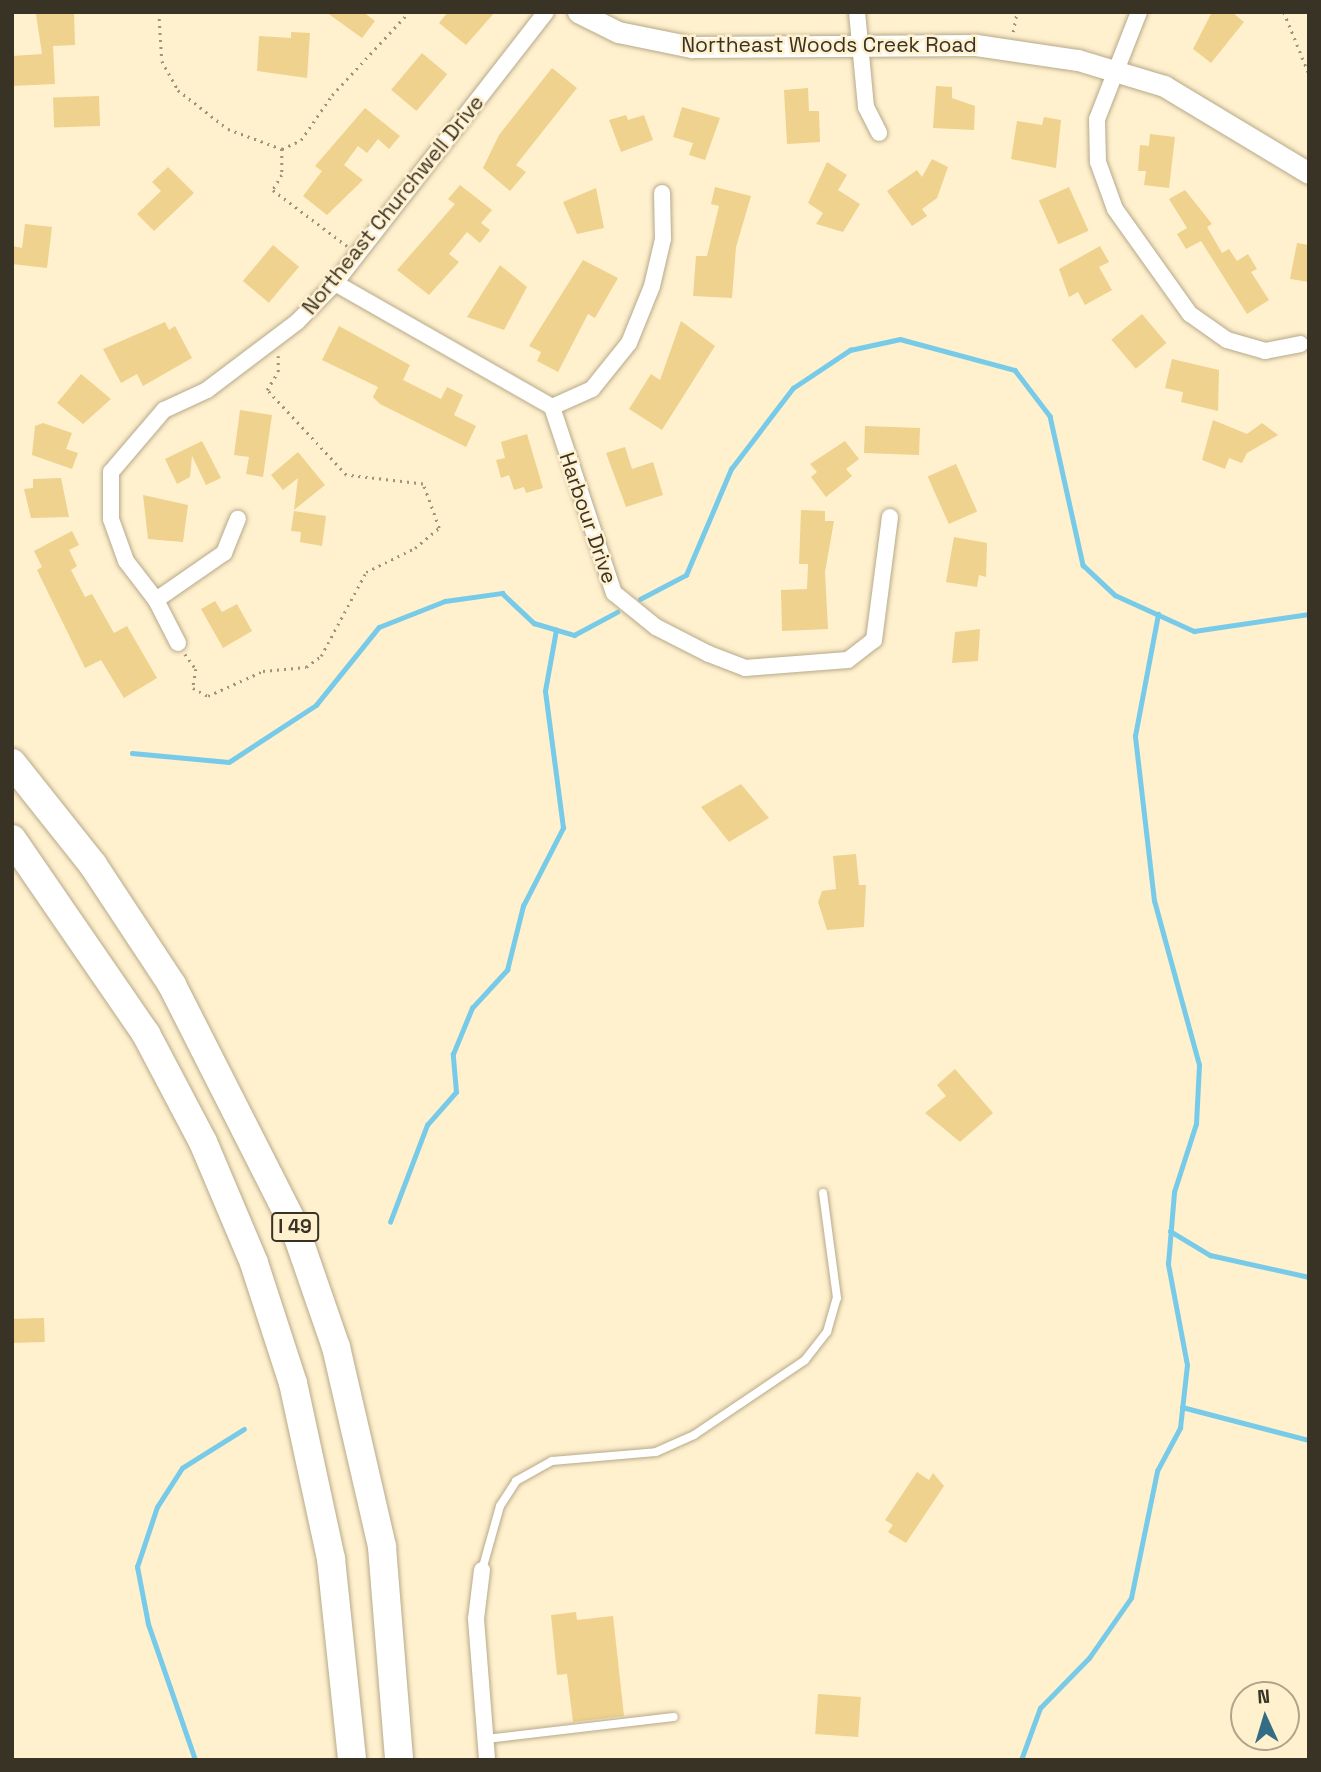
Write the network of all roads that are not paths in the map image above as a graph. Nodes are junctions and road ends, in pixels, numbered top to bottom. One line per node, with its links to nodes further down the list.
1 (546, 12): 10 (street, Northeast Churchwell Drive)
2 (578, 12): 5 (street, Northeast Woods Creek Road)
3 (857, 12): 5 (street)
4 (1139, 12): 6 (street)
5 (858, 42): 6 (street, Northeast Woods Creek Road); 7 (street)
6 (1113, 68): 8 (street, Northeast Woods Creek Road); 11 (street)
7 (878, 133)
8 (1309, 173)
9 (662, 193): 12 (street)
10 (335, 283): 12 (street); 15 (street, Northeast Churchwell Drive)
11 (1300, 344)
12 (552, 407): 13 (street, Harbour Drive)
13 (890, 517)
14 (238, 519): 15 (street)
15 (156, 600): 16 (street, Northeast Churchwell Drive)
16 (178, 643)
17 (12, 763): 24 (highway, I 49)
18 (12, 839): 23 (highway, I 49)
19 (823, 1193): 20 (lane)
20 (482, 1570): 22 (street)
21 (674, 1717): 22 (lane)
22 (486, 1739): 25 (street)
23 (352, 1760)
24 (400, 1760)
25 (487, 1760)

